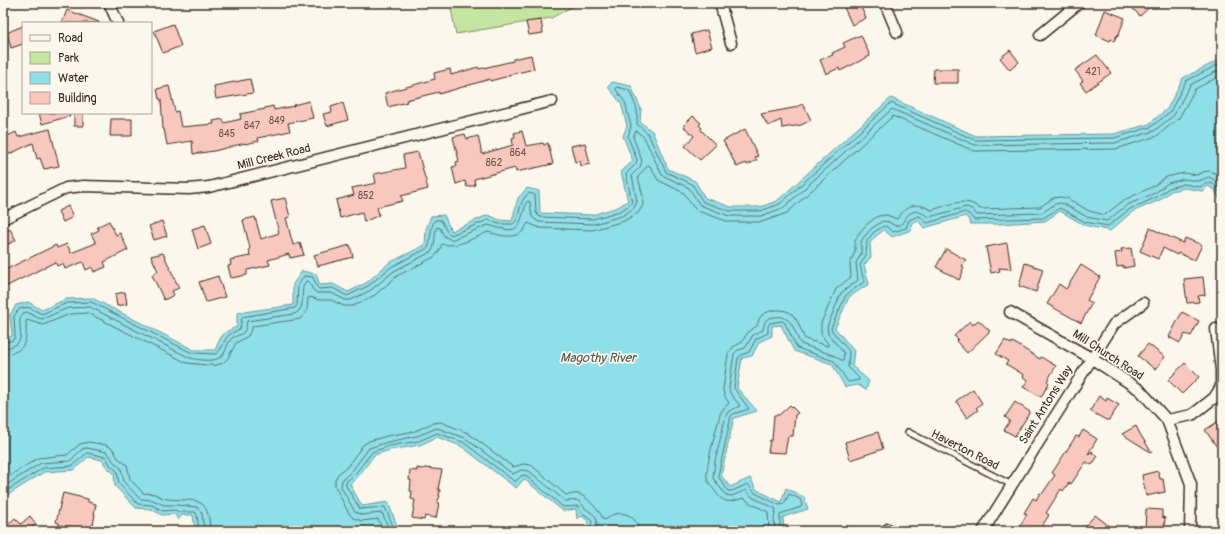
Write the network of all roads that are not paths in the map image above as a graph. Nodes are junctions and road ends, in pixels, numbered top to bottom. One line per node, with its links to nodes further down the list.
1 (109, 3): 5 (street)
2 (720, 3): 8 (street)
3 (885, 3): 6 (street)
4 (1079, 3): 7 (street)
5 (118, 22)
6 (897, 32)
7 (1040, 35)
8 (731, 43)
9 (552, 101): 10 (street, Mill Creek Road)
10 (3, 220)
11 (1143, 303): 14 (street, Saint Antons Way)
12 (1010, 312): 14 (street, Mill Church Road)
13 (1216, 329): 15 (street)
14 (1091, 358): 15 (street, Mill Church Road); 17 (street, Saint Antons Way)
15 (1167, 420): 19 (street, Mill Church Road)
16 (908, 432): 17 (lane, Haverton Road)
17 (1012, 485): 18 (street, Saint Antons Way)
18 (983, 531)
19 (1190, 531)

